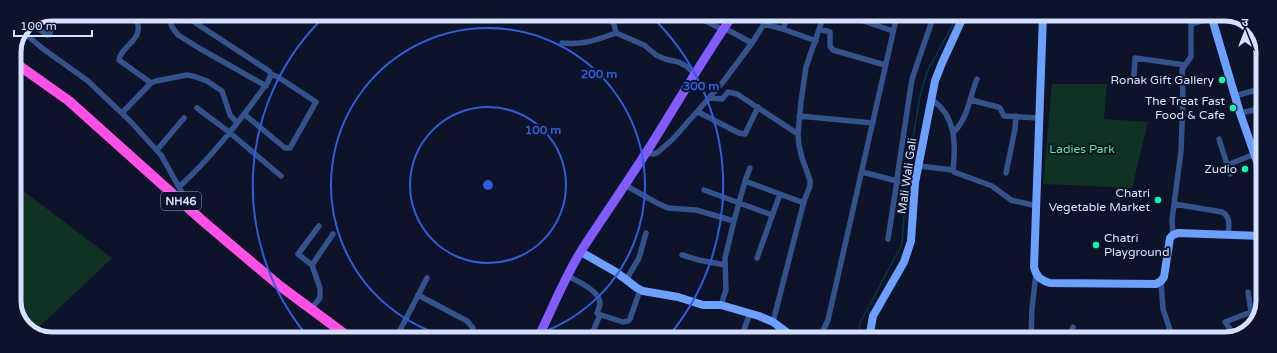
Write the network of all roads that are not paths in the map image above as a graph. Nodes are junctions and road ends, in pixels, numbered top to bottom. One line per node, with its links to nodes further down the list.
1 (55, 21): 20 (street)
2 (137, 21): 37 (street)
3 (170, 21): 38 (street)
4 (193, 21): 33 (street)
5 (610, 21): 25 (street)
6 (707, 21): 21 (street)
7 (729, 21): 21 (main road)
8 (764, 21): 18 (street)
9 (786, 21): 22 (street)
10 (822, 21): 23 (street)
11 (864, 21): 24 (street)
12 (896, 21): 24 (street)
13 (932, 21): 74 (street)
14 (961, 21): 42 (street, Mali Wali Gali)
15 (1043, 21): 54 (street)
16 (1200, 21): 19 (street)
17 (1213, 21): 40 (street)
18 (764, 24): 22 (street); 29 (street)
19 (1191, 24): 31 (street)
20 (35, 26)
21 (723, 29): 29 (street); 34 (main road)
22 (783, 29): 27 (street)
23 (820, 29): 27 (street); 30 (street)
24 (893, 31): 30 (street)
25 (616, 32): 28 (street); 34 (street)
26 (26, 35): 48 (street)
27 (816, 41): 51 (street)
28 (562, 42)
29 (752, 43): 41 (street)
30 (885, 65): 55 (street)
31 (1185, 65): 35 (street); 81 (street)
32 (21, 67): 83 (highway, NH46)
33 (271, 74): 38 (street); 50 (street)
34 (695, 74): 62 (main road)
35 (1134, 76)
36 (977, 79): 43 (street)
37 (151, 84): 48 (street); 56 (street)
38 (266, 86): 50 (street)
39 (1256, 90): 40 (street)
40 (1235, 96): 49 (street)
41 (710, 98): 44 (street); 47 (street)
42 (932, 100): 58 (street); 66 (street, Mali Wali Gali)
43 (972, 100): 52 (street); 58 (street)
44 (758, 107): 47 (street); 59 (street)
45 (197, 108): 57 (street)
46 (1256, 110): 49 (street)
47 (698, 112): 62 (street)
48 (122, 113): 61 (street)
49 (1240, 113): 63 (street)
50 (244, 114): 56 (street)
51 (800, 116): 55 (street); 59 (street)
52 (1016, 116): 54 (street); 70 (street)
53 (184, 118): 61 (street)
54 (1039, 118): 82 (street)
55 (873, 122): 69 (street)
56 (237, 123): 57 (street)
57 (229, 132): 72 (street); 76 (street)
58 (954, 132): 68 (street)
59 (798, 134): 80 (street)
60 (1219, 139): 65 (street)
61 (157, 150): 76 (street)
62 (646, 153): 75 (main road)
63 (1255, 154): 64 (street); 65 (street)
64 (1256, 157)
65 (1227, 165): 71 (street)
66 (918, 166): 68 (street); 74 (street, Mali Wali Gali)
67 (750, 168): 73 (street)
68 (953, 170): 82 (street)
69 (862, 172): 74 (street); 122 (street)
70 (1006, 173)
71 (1230, 174)
72 (281, 176)
73 (745, 181): 78 (street); 79 (street)
74 (906, 182): 92 (street); 123 (street, Mali Wali Gali)
75 (625, 185): 85 (street); 93 (main road)
76 (180, 186): 83 (street)
77 (704, 190): 79 (street)
78 (780, 194): 80 (street); 84 (street)
79 (739, 203): 84 (street); 85 (street)
80 (804, 203): 112 (street)
81 (1174, 204): 89 (street); 90 (street)
82 (1037, 206): 98 (street)
83 (191, 209): 107 (highway, NH46)
84 (772, 215): 95 (street)
85 (734, 221): 97 (street)
86 (319, 226): 96 (street)
87 (646, 233): 101 (street)
88 (333, 234): 96 (street)
89 (1173, 235): 90 (street); 102 (street)
90 (1228, 235): 91 (street)
91 (1256, 236)
92 (888, 240)
93 (581, 252): 99 (main road); 101 (street)
94 (682, 255): 97 (street)
95 (757, 258)
96 (312, 265): 107 (street)
97 (725, 265): 106 (street)
98 (1036, 274): 102 (street); 124 (street)
99 (568, 276): 110 (street); 118 (main road)
100 (427, 278): 105 (street)
101 (626, 280): 103 (street)
102 (1161, 281): 126 (street)
103 (640, 290): 106 (street); 110 (street)
104 (1248, 292): 108 (street)
105 (418, 295): 116 (street); 117 (street)
106 (722, 305): 109 (street)
107 (311, 309): 115 (highway, NH46)
108 (1251, 312): 111 (street); 114 (street)
109 (750, 313): 112 (street); 120 (street)
110 (600, 315): 119 (street)
111 (1252, 316)
112 (773, 322): 121 (street)
113 (1073, 327): 125 (street)
114 (1232, 331)
115 (342, 332)
116 (399, 332)
117 (472, 332)
118 (541, 332)
119 (593, 332)
120 (743, 332)
121 (787, 332)
122 (822, 332)
123 (869, 332)
124 (1031, 332)
125 (1071, 332)
126 (1171, 332)

